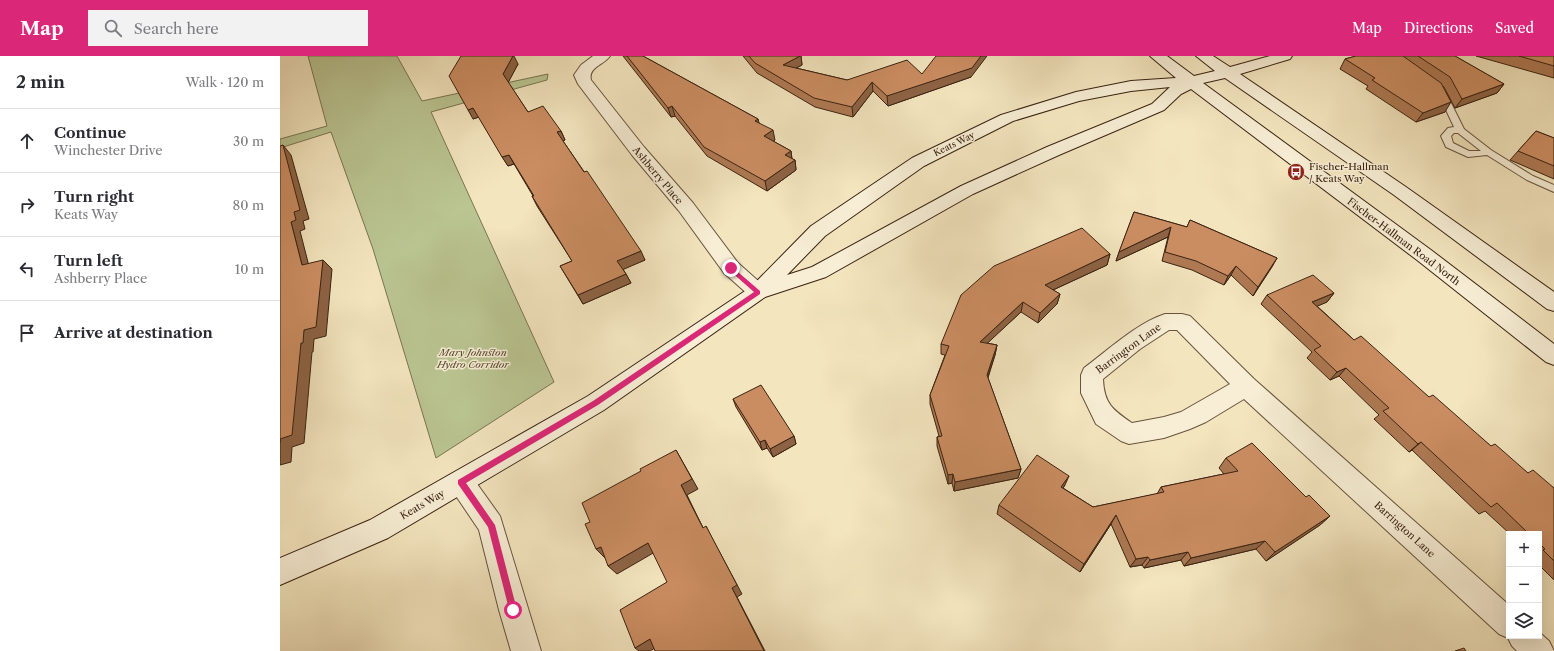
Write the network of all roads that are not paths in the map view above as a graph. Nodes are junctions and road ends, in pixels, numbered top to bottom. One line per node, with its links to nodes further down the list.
1 (602, 56): 11 (street, Ashberry Place)
2 (1156, 56): 6 (street, Fischer-Hallman Road North)
3 (1203, 56): 5 (street)
4 (1285, 56): 5 (street, Keats Way)
5 (1228, 72): 6 (street, Keats Way); 12 (street)
6 (1192, 81): 11 (street, Keats Way); 11 (street, Keats Way); 13 (street, Fischer-Hallman Road North)
7 (1434, 86): 8 (lane)
8 (1460, 130): 9 (lane); 9 (lane)
9 (1488, 152): 10 (lane)
10 (1554, 189)
11 (758, 292): 15 (street, Keats Way)
12 (1554, 303)
13 (1554, 356)
14 (1246, 386): 14 (street, Barrington Lane); 17 (street, Barrington Lane)
15 (460, 482): 16 (street, Keats Way); 19 (street)
16 (280, 572)
17 (1506, 621)
18 (1525, 639): 20 (street)
19 (526, 651)
20 (1539, 651)

